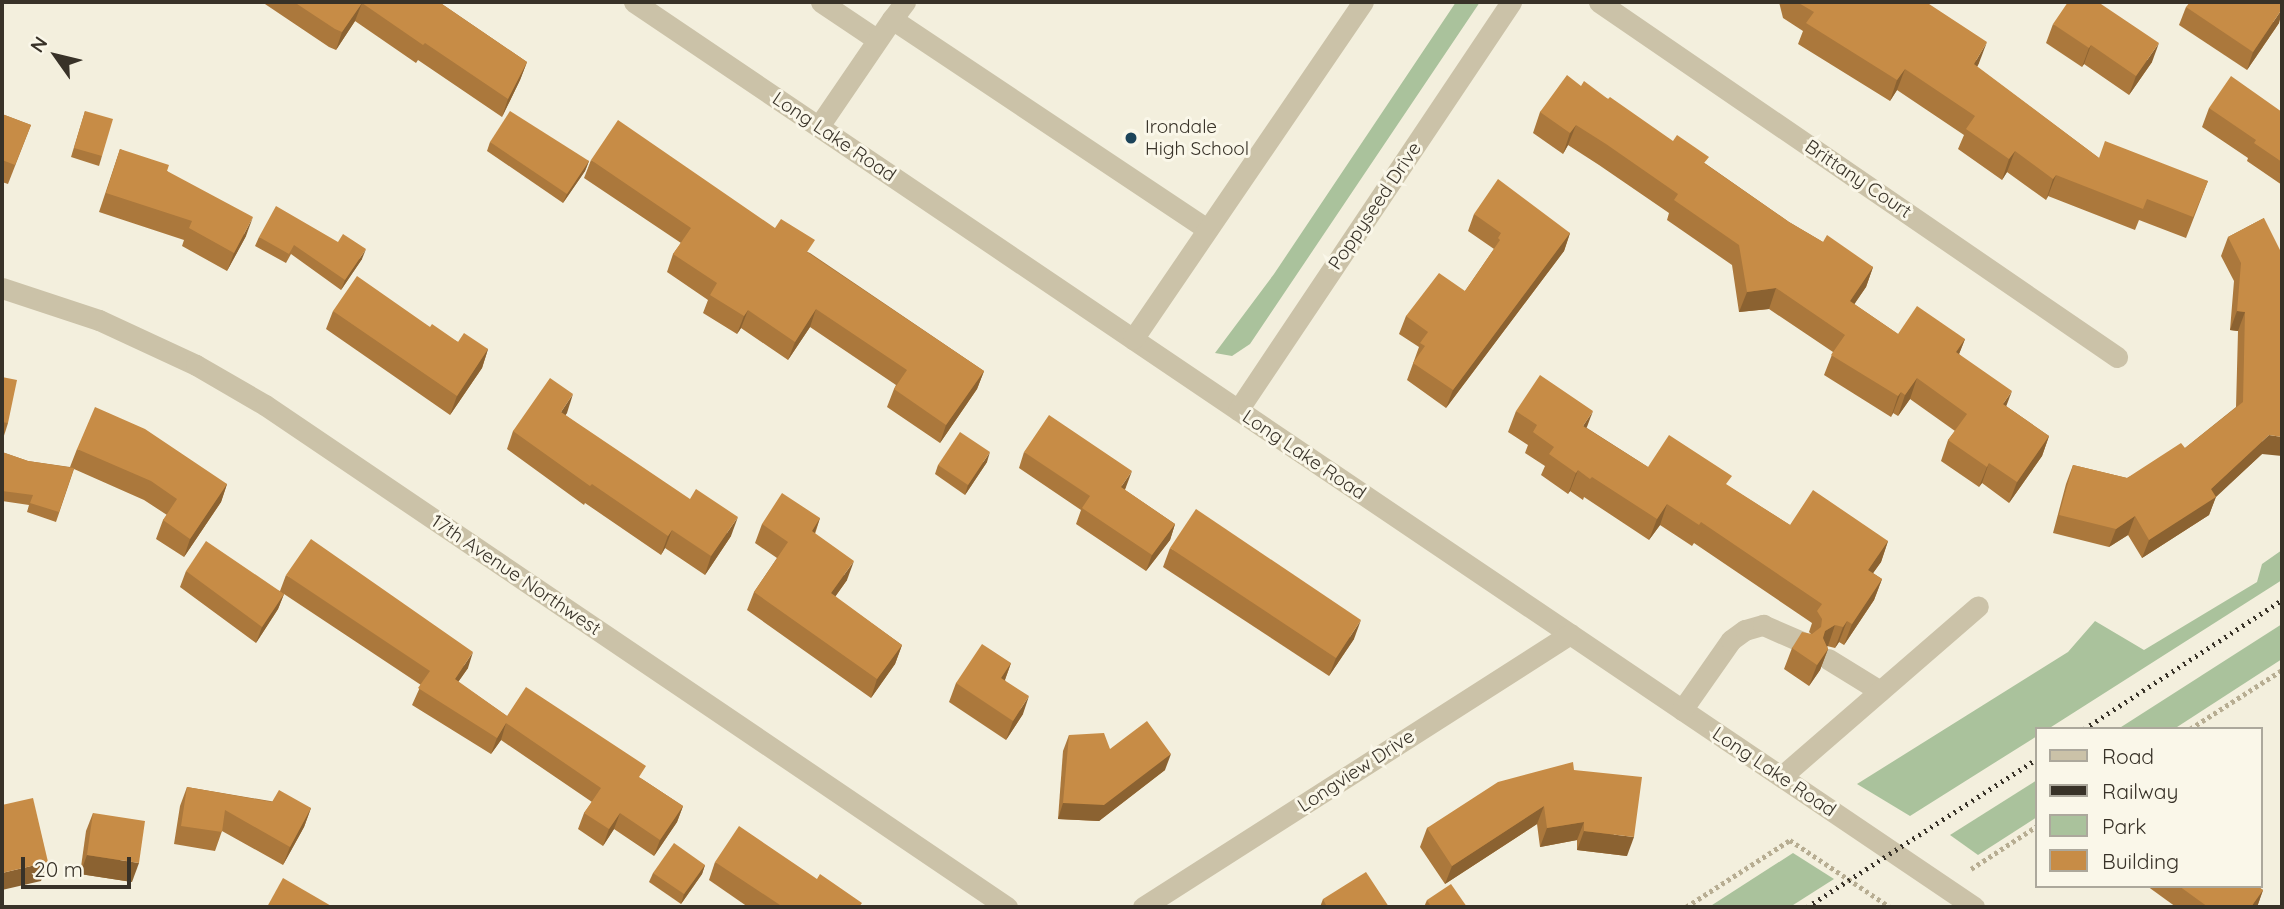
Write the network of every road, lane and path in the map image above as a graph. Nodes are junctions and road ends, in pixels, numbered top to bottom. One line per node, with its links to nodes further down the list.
1 (634, 2): 8 (street, Long Lake Road)
2 (821, 2): 7 (street)
3 (1363, 2): 9 (street)
4 (1511, 2): 13 (street, Poppyseed Drive)
5 (1599, 2): 12 (street, Brittany Court)
6 (899, 10): 7 (street); 9 (street)
7 (876, 39): 8 (street)
8 (819, 126): 11 (street, Long Lake Road)
9 (1207, 229): 11 (street)
10 (2, 288): 25 (street, 17th Avenue Northwest)
11 (1133, 339): 13 (street, Long Lake Road)
12 (2117, 356)
13 (1238, 410): 15 (street, Long Lake Road)
14 (1978, 606): 19 (street)
15 (1570, 634): 20 (street, Long Lake Road); 26 (street, Longview Drive)
16 (1802, 642): 20 (street)
17 (1828, 659): 19 (street)
18 (2282, 670): 21 (path)
19 (1880, 691): 22 (street)
20 (1682, 710): 22 (street, Long Lake Road)
21 (2193, 727)
22 (1782, 776): 29 (street, Long Lake Road)
23 (2036, 827): 24 (path)
24 (1974, 866)
25 (1007, 907)
26 (1143, 907)
27 (1686, 907): 28 (path)
28 (1890, 907)
29 (1974, 907)

